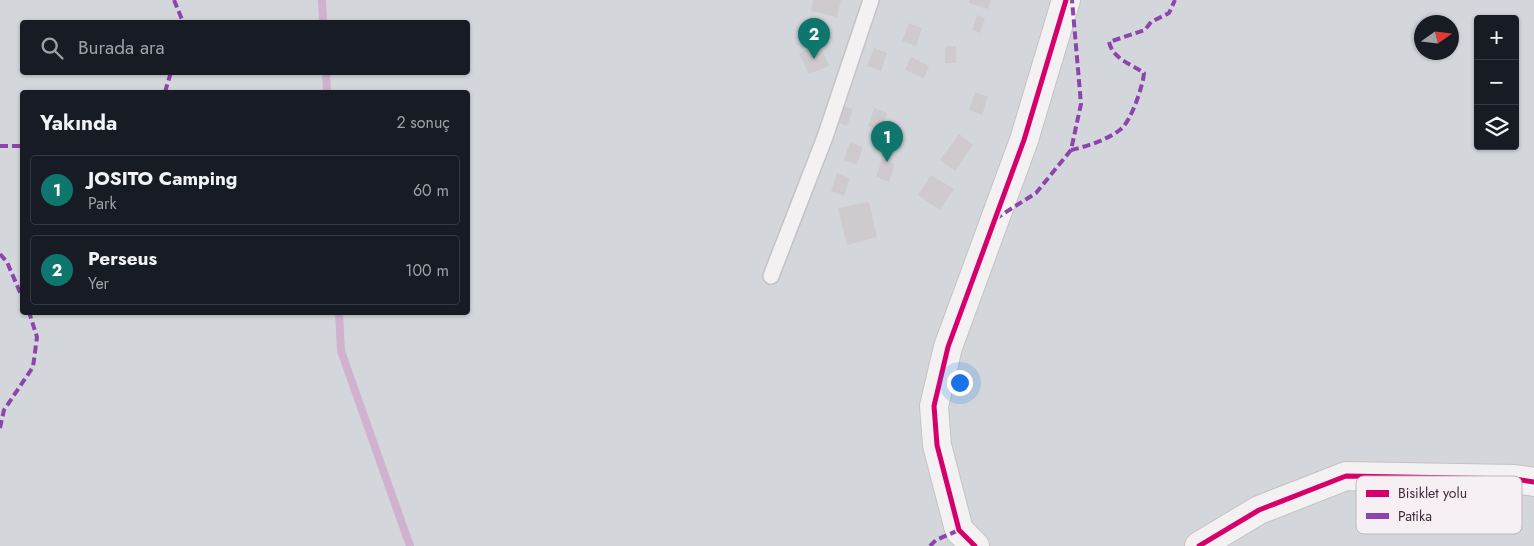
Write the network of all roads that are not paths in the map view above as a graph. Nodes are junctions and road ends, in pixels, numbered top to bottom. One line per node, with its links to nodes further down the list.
1 (871, 0): 3 (lane)
2 (1066, 0): 5 (street)
3 (771, 276)
4 (1356, 476): 6 (street)
5 (975, 546)
6 (1199, 546)

